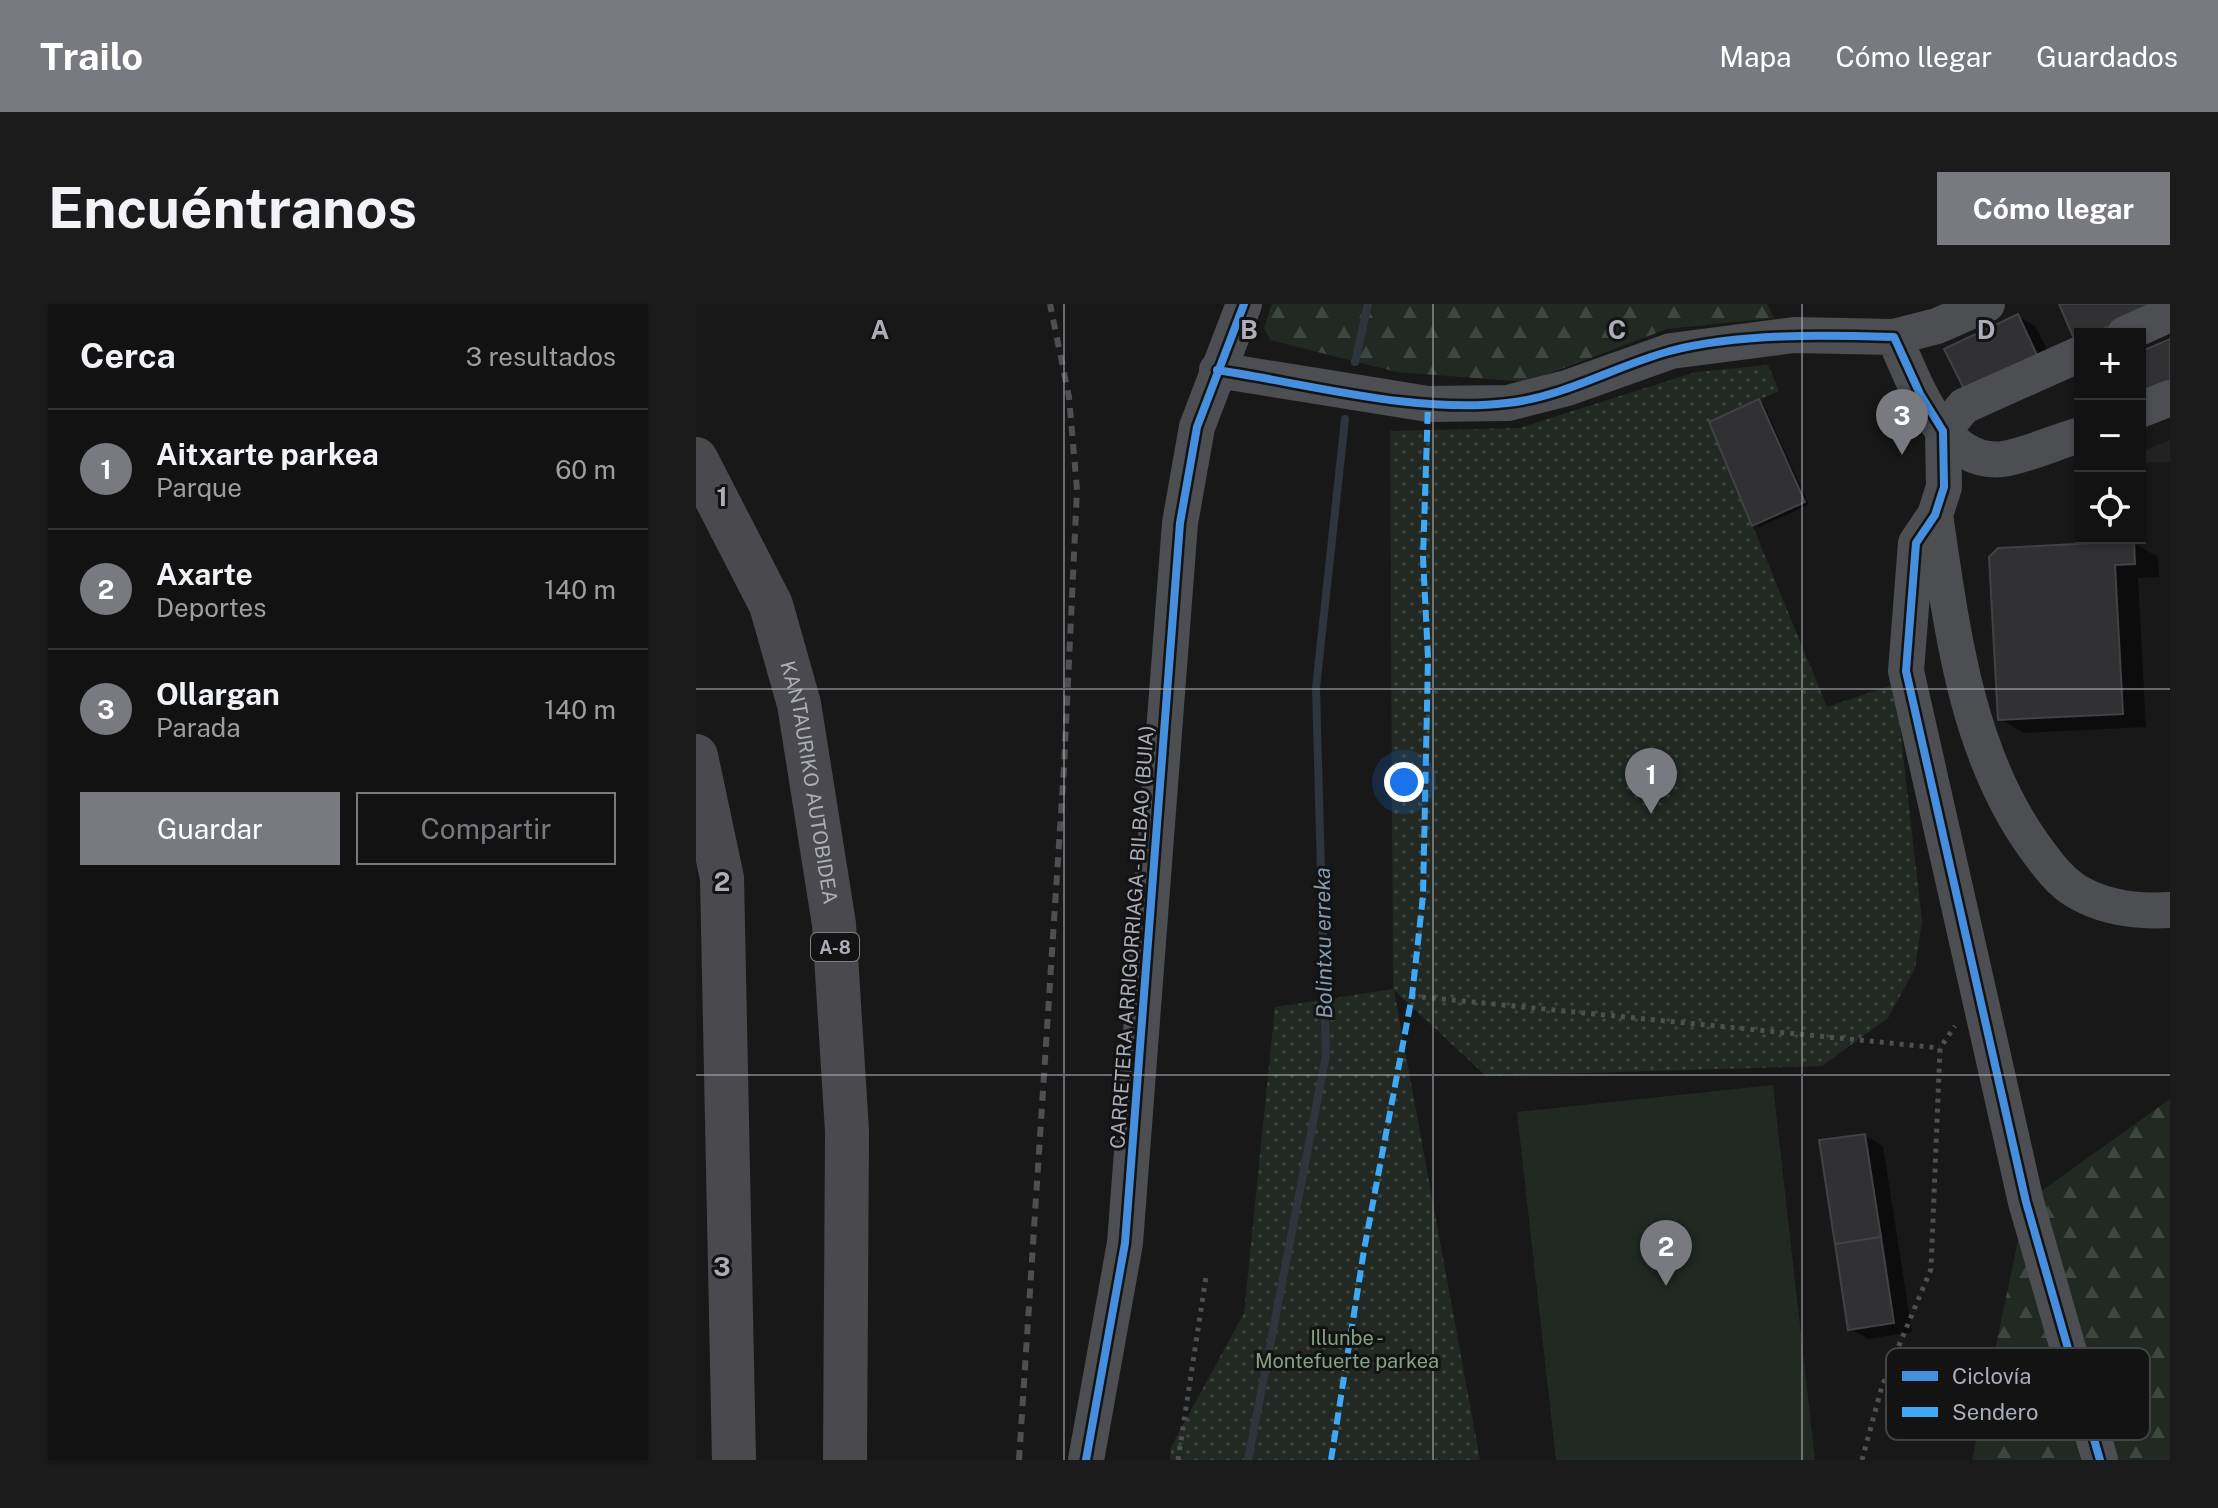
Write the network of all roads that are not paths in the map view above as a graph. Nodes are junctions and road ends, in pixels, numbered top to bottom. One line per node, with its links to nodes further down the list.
1 (1244, 304): 7 (street, CARRETERA ARRIGORRIAGA - BILBAO (BUIA))
2 (1987, 304): 5 (street)
3 (2170, 314): 4 (street)
4 (2138, 328)
5 (1894, 337): 7 (street); 10 (street)
6 (2074, 357): 10 (street)
7 (1217, 370): 20 (street, CARRETERA ARRIGORRIAGA - BILBAO (BUIA))
8 (2170, 398): 9 (street)
9 (2146, 408)
10 (1943, 431): 11 (street); 13 (street)
11 (2074, 437)
12 (696, 459): 19 (highway, KANTAURIKO AUTOBIDEA / A-8)
13 (1935, 515): 15 (street); 16 (street)
14 (696, 756): 18 (highway)
15 (2170, 910)
16 (2068, 1348)
17 (2094, 1440): 21 (street)
18 (734, 1460)
19 (845, 1460)
20 (1086, 1460)
21 (2100, 1460)

